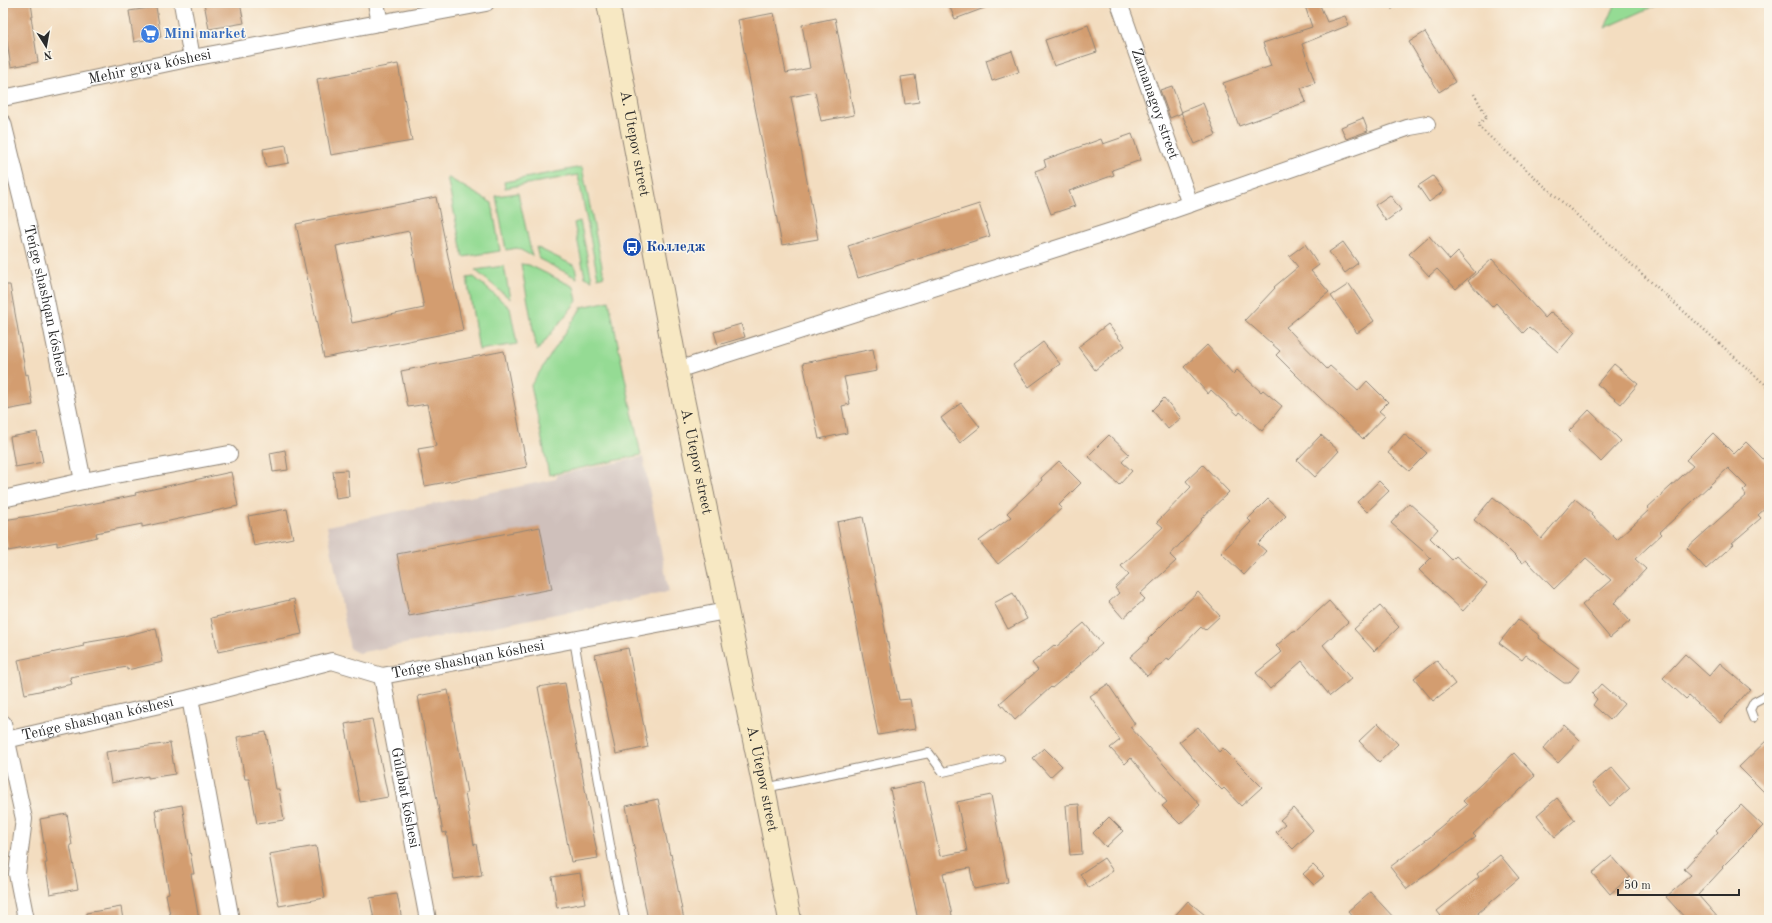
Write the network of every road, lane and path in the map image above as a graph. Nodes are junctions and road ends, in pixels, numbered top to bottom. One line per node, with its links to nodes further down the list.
1 (182, 3): 9 (street)
2 (376, 3): 8 (street)
3 (486, 3): 8 (street, Mehir gúyа kóshesi)
4 (608, 3): 15 (main road, A. Utepov street)
5 (1119, 3): 14 (street, Zamanagoy street)
6 (1386, 3): 7 (path)
7 (1395, 11)
8 (380, 23): 9 (street, Mehir gúyа kóshesi)
9 (192, 58): 11 (street, Mehir gúyа kóshesi)
10 (1474, 94): 16 (path)
11 (3, 98)
12 (3, 123): 18 (street, Teńge shashqan kóshesi)
13 (1426, 124): 14 (street)
14 (1190, 204): 15 (street)
15 (676, 370): 20 (main road, A. Utepov street)
16 (1769, 388)
17 (229, 454): 18 (street)
18 (83, 480): 19 (street)
19 (3, 499)
20 (726, 611): 21 (street, Teńge shashqan kóshesi); 29 (main road, A. Utepov street)
21 (574, 640): 22 (street, Teńge shashqan kóshesi); 33 (lane)
22 (382, 676): 24 (street, Teńge shashqan kóshesi); 32 (street, Gúlabat kóshesi)
23 (1769, 694): 25 (lane)
24 (190, 698): 27 (street, Teńge shashqan kóshesi); 31 (street, Teńge shashqan kóshesi)
25 (1753, 718)
26 (3, 723): 27 (street, Teńge shashqan kóshesi)
27 (6, 740): 30 (street, Teńge shashqan kóshesi)
28 (1000, 759): 29 (lane)
29 (764, 788): 34 (main road, A. Utepov street)
30 (26, 920)
31 (232, 920)
32 (428, 920)
33 (625, 920)
34 (790, 920)

